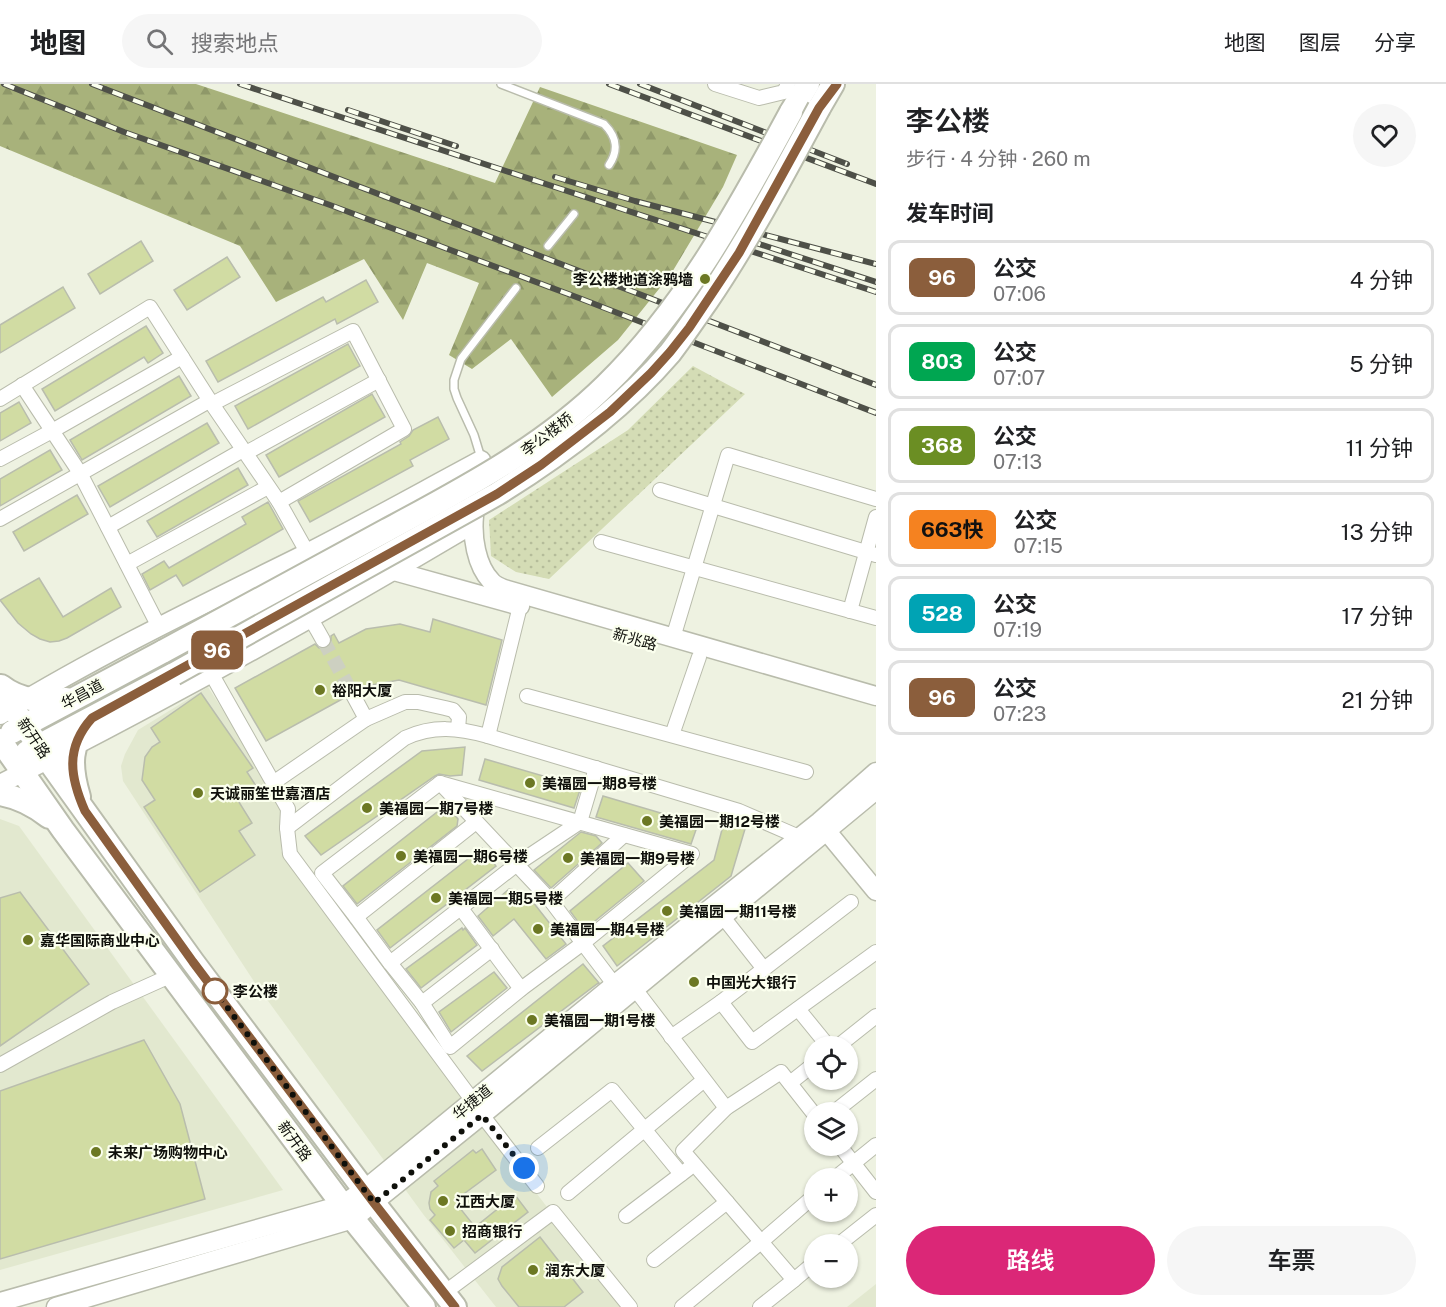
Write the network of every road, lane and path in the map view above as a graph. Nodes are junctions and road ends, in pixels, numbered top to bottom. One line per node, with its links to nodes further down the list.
1 (501, 84): 8 (lane)
2 (718, 84): 3 (street)
3 (788, 84)
4 (803, 84): 7 (street)
5 (808, 84): 7 (main road, 李公楼桥)
6 (833, 84): 48 (main road, 李公楼桥, bridge)
7 (791, 112): 45 (main road, 李公楼桥, bridge)
8 (609, 165)
9 (574, 214): 10 (lane)
10 (548, 246)
11 (516, 288): 20 (lane)
12 (182, 357): 14 (street); 16 (street); 17 (street)
13 (379, 380): 16 (street); 18 (street); 25 (street)
14 (22, 385): 15 (street); 17 (street)
15 (0, 399)
16 (211, 403): 18 (street); 21 (street)
17 (52, 431): 19 (street); 21 (street)
18 (244, 452): 22 (street); 31 (street)
19 (0, 459)
20 (481, 460): 29 (street); 30 (street, 新兆路)
21 (80, 473): 28 (street); 31 (street)
22 (268, 487): 25 (street); 35 (street)
23 (660, 490): 26 (street)
24 (876, 499): 26 (street)
25 (279, 502): 33 (street)
26 (712, 507): 34 (street); 36 (street)
27 (876, 517): 34 (street)
28 (0, 519)
29 (369, 520): 33 (street); 37 (street)
30 (473, 524): 37 (street); 43 (street, 新兆路)
31 (108, 526): 35 (street)
32 (601, 542): 36 (street)
33 (307, 552): 42 (street)
34 (871, 553): 39 (street)
35 (127, 564): 42 (street)
36 (693, 567): 39 (street); 43 (street)
37 (394, 571): 38 (street, 新兆路); 40 (street)
38 (520, 606): 46 (street, 新兆路); 58 (street)
39 (850, 611): 41 (street)
40 (310, 617): 44 (street); 47 (street)
41 (876, 618)
42 (159, 627): 56 (street)
43 (673, 639): 51 (street, 新兆路)
44 (322, 640)
45 (164, 651): 56 (main road, 华昌道)
46 (699, 657): 52 (street, 新兆路); 57 (street)
47 (211, 673): 60 (street); 64 (street)
48 (174, 674): 53 (main road, 华昌道)
49 (352, 693): 54 (street)
50 (527, 696): 57 (street)
51 (876, 696)
52 (876, 707)
53 (92, 718): 56 (main road, 华昌道); 60 (main road)
54 (366, 719): 55 (street); 64 (street)
55 (458, 729): 58 (street); 73 (street)
56 (23, 735): 59 (main road, 华昌道); 60 (street); 66 (street); 69 (main road, 新开路); 74 (main road)
57 (672, 735): 62 (street)
58 (488, 736): 61 (street)
59 (0, 740)
60 (75, 746): 69 (main road)
61 (596, 768): 71 (street); 76 (street)
62 (806, 772)
63 (876, 772): 72 (street, 华捷道)
64 (273, 783): 73 (street)
65 (440, 783): 70 (street); 71 (street); 82 (street)
66 (0, 784)
67 (876, 790): 72 (street, 华捷道)
68 (0, 794): 74 (main road)
69 (85, 811): 119 (main road, 新开路)
70 (476, 822): 77 (street); 82 (street)
71 (580, 822): 75 (street); 77 (street)
72 (823, 826): 76 (street, 华捷道); 78 (street); 83 (street, 华捷道)
73 (286, 828): 106 (street)
74 (63, 830): 89 (main road, 新开路)
75 (624, 835): 79 (street); 84 (street)
76 (799, 837): 91 (street, 华捷道)
77 (517, 864): 79 (street); 81 (street)
78 (876, 891)
79 (551, 901): 84 (street)
80 (851, 902): 88 (street)
81 (460, 907): 85 (street); 87 (street)
82 (356, 916): 87 (street)
83 (723, 917): 88 (street); 91 (street, 华捷道)
84 (583, 943): 90 (street); 91 (street)
85 (492, 949): 90 (street); 93 (street)
86 (876, 952): 94 (street)
87 (390, 963): 93 (street)
88 (764, 969): 92 (street)
89 (172, 975): 99 (street); 122 (main road, 新开路)
90 (521, 989): 93 (street)
91 (625, 991): 98 (street); 106 (street, 华捷道)
92 (721, 1002): 94 (street); 98 (street)
93 (422, 1003)
94 (798, 1009): 96 (street)
95 (876, 1016): 97 (street)
96 (820, 1036)
97 (851, 1036)
98 (671, 1037): 101 (street)
99 (0, 1065)
100 (804, 1072): 103 (street)
101 (704, 1080): 107 (street); 108 (street)
102 (876, 1080): 105 (street)
103 (790, 1083): 104 (street); 107 (street)
104 (805, 1102)
105 (847, 1102)
106 (478, 1108): 116 (street); 119 (street, 华捷道)
107 (726, 1108): 113 (street)
108 (644, 1130): 110 (street); 115 (street); 118 (street)
109 (876, 1145): 112 (street)
110 (538, 1148)
111 (848, 1156): 112 (street)
112 (853, 1163): 114 (street); 117 (street)
113 (694, 1164): 115 (street); 120 (street)
114 (847, 1168)
115 (681, 1174): 124 (street)
116 (537, 1186)
117 (876, 1192)
118 (568, 1193)
119 (369, 1197): 122 (street, 华捷道); 130 (main road, 新开路)
120 (727, 1203): 126 (street); 127 (street)
121 (804, 1205): 126 (street)
122 (347, 1212): 131 (street, 华捷道); 132 (street, 华捷道); 133 (main road, 新开路)
123 (876, 1215): 125 (street)
124 (626, 1216)
125 (852, 1234)
126 (762, 1242): 129 (street); 135 (street)
127 (654, 1260)
128 (804, 1272): 129 (street)
129 (794, 1280): 136 (street)
130 (449, 1300): 134 (street)
131 (0, 1302)
132 (56, 1307)
133 (424, 1307)
134 (630, 1307)
135 (682, 1307)
136 (760, 1307)

